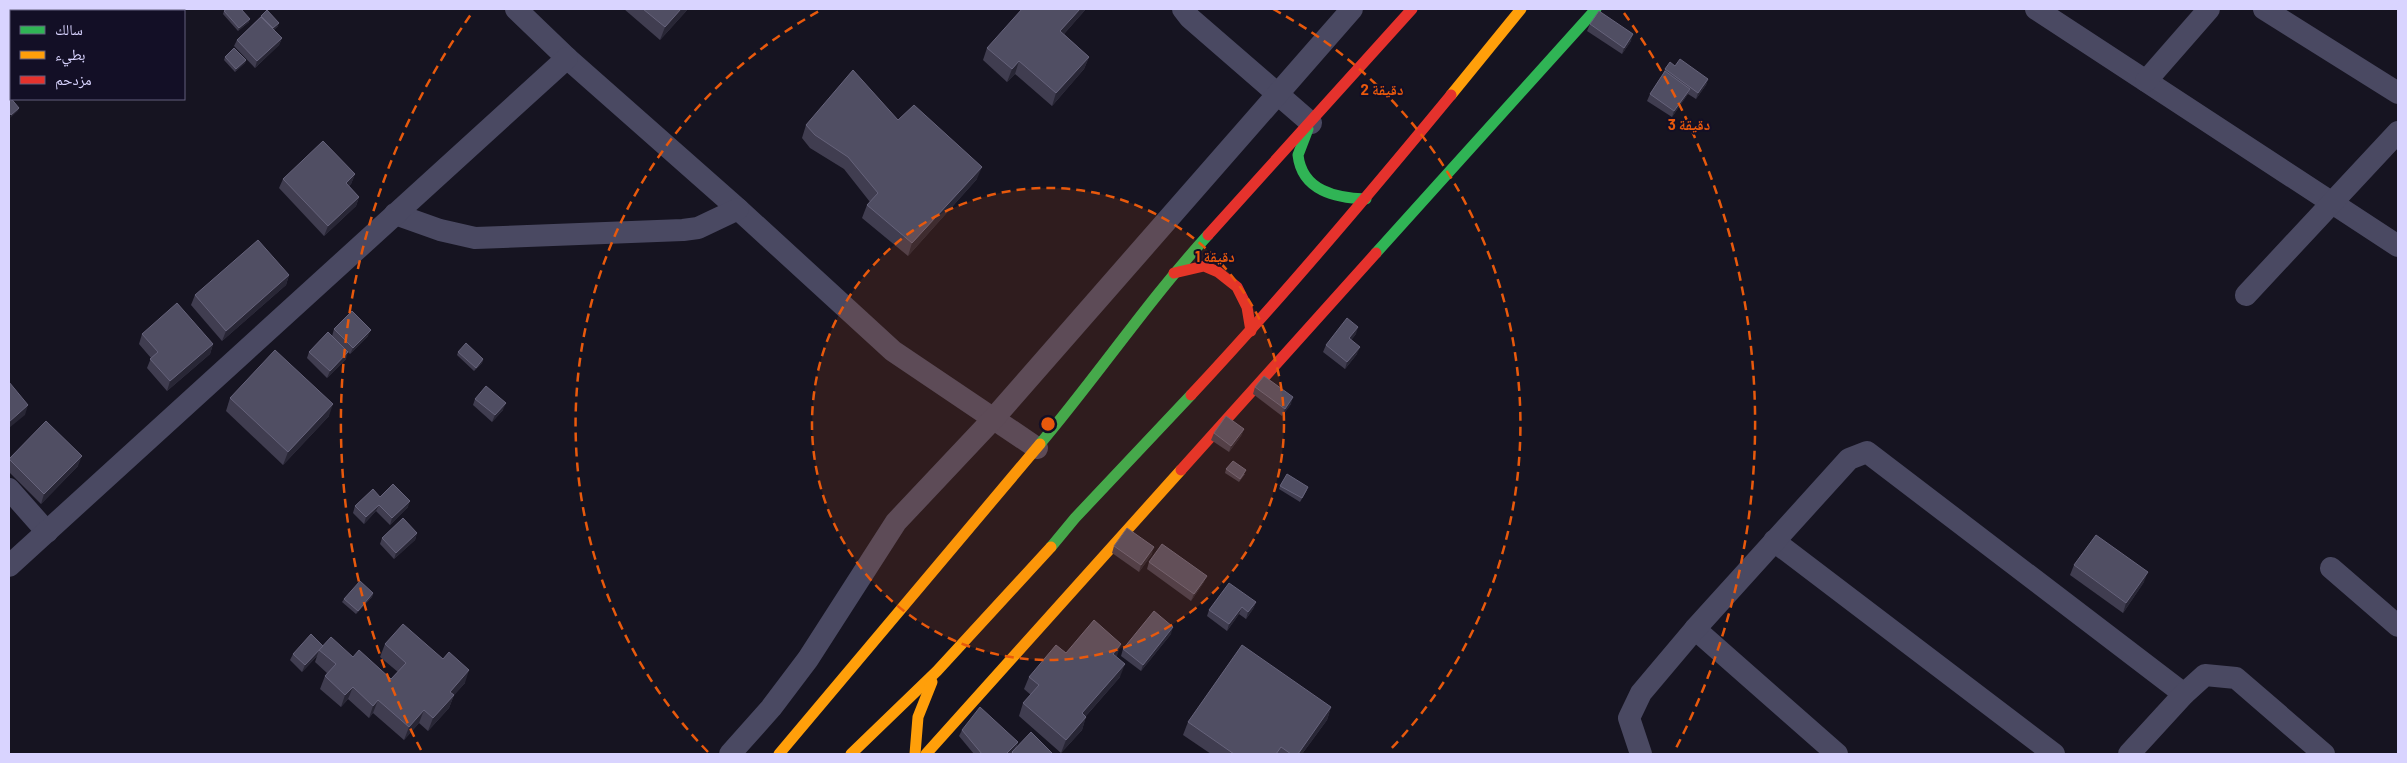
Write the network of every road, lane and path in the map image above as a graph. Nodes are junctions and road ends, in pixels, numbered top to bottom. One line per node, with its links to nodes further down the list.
1 (516, 9): 10 (street)
2 (1184, 9): 12 (street)
3 (1352, 9): 12 (street)
4 (1412, 9): 14 (main road)
5 (1521, 9): 16 (main road)
6 (1596, 9): 39 (main road)
7 (2036, 9): 11 (street)
8 (2209, 9): 11 (street)
9 (2264, 9): 13 (street)
10 (567, 58): 18 (street); 19 (street)
11 (2146, 81): 17 (street)
12 (1277, 93): 14 (street); 24 (street)
13 (2398, 93)
14 (1311, 123): 16 (main road); 21 (main road)
15 (2398, 132): 17 (street)
16 (1366, 199): 23 (main road)
17 (2333, 202): 20 (street); 22 (street)
18 (738, 209): 19 (street); 24 (street)
19 (396, 214): 27 (street)
20 (2398, 246)
21 (1174, 273): 23 (main road); 25 (main road)
22 (2246, 295)
23 (1251, 331): 33 (main road)
24 (994, 418): 25 (street); 35 (street)
25 (1037, 448): 36 (main road)
26 (9, 489): 27 (street)
27 (47, 532): 29 (street)
28 (1774, 541): 32 (street); 34 (street); 42 (street)
29 (9, 566)
30 (2331, 568): 31 (street)
31 (2398, 626)
32 (1695, 629): 40 (street); 41 (street)
33 (937, 671): 37 (main road); 38 (main road)
34 (2184, 694): 43 (street); 44 (street)
35 (730, 754)
36 (779, 754)
37 (851, 754)
38 (915, 754)
39 (926, 754)
40 (1642, 754)
41 (1837, 754)
42 (2054, 754)
43 (2129, 754)
44 (2324, 754)

